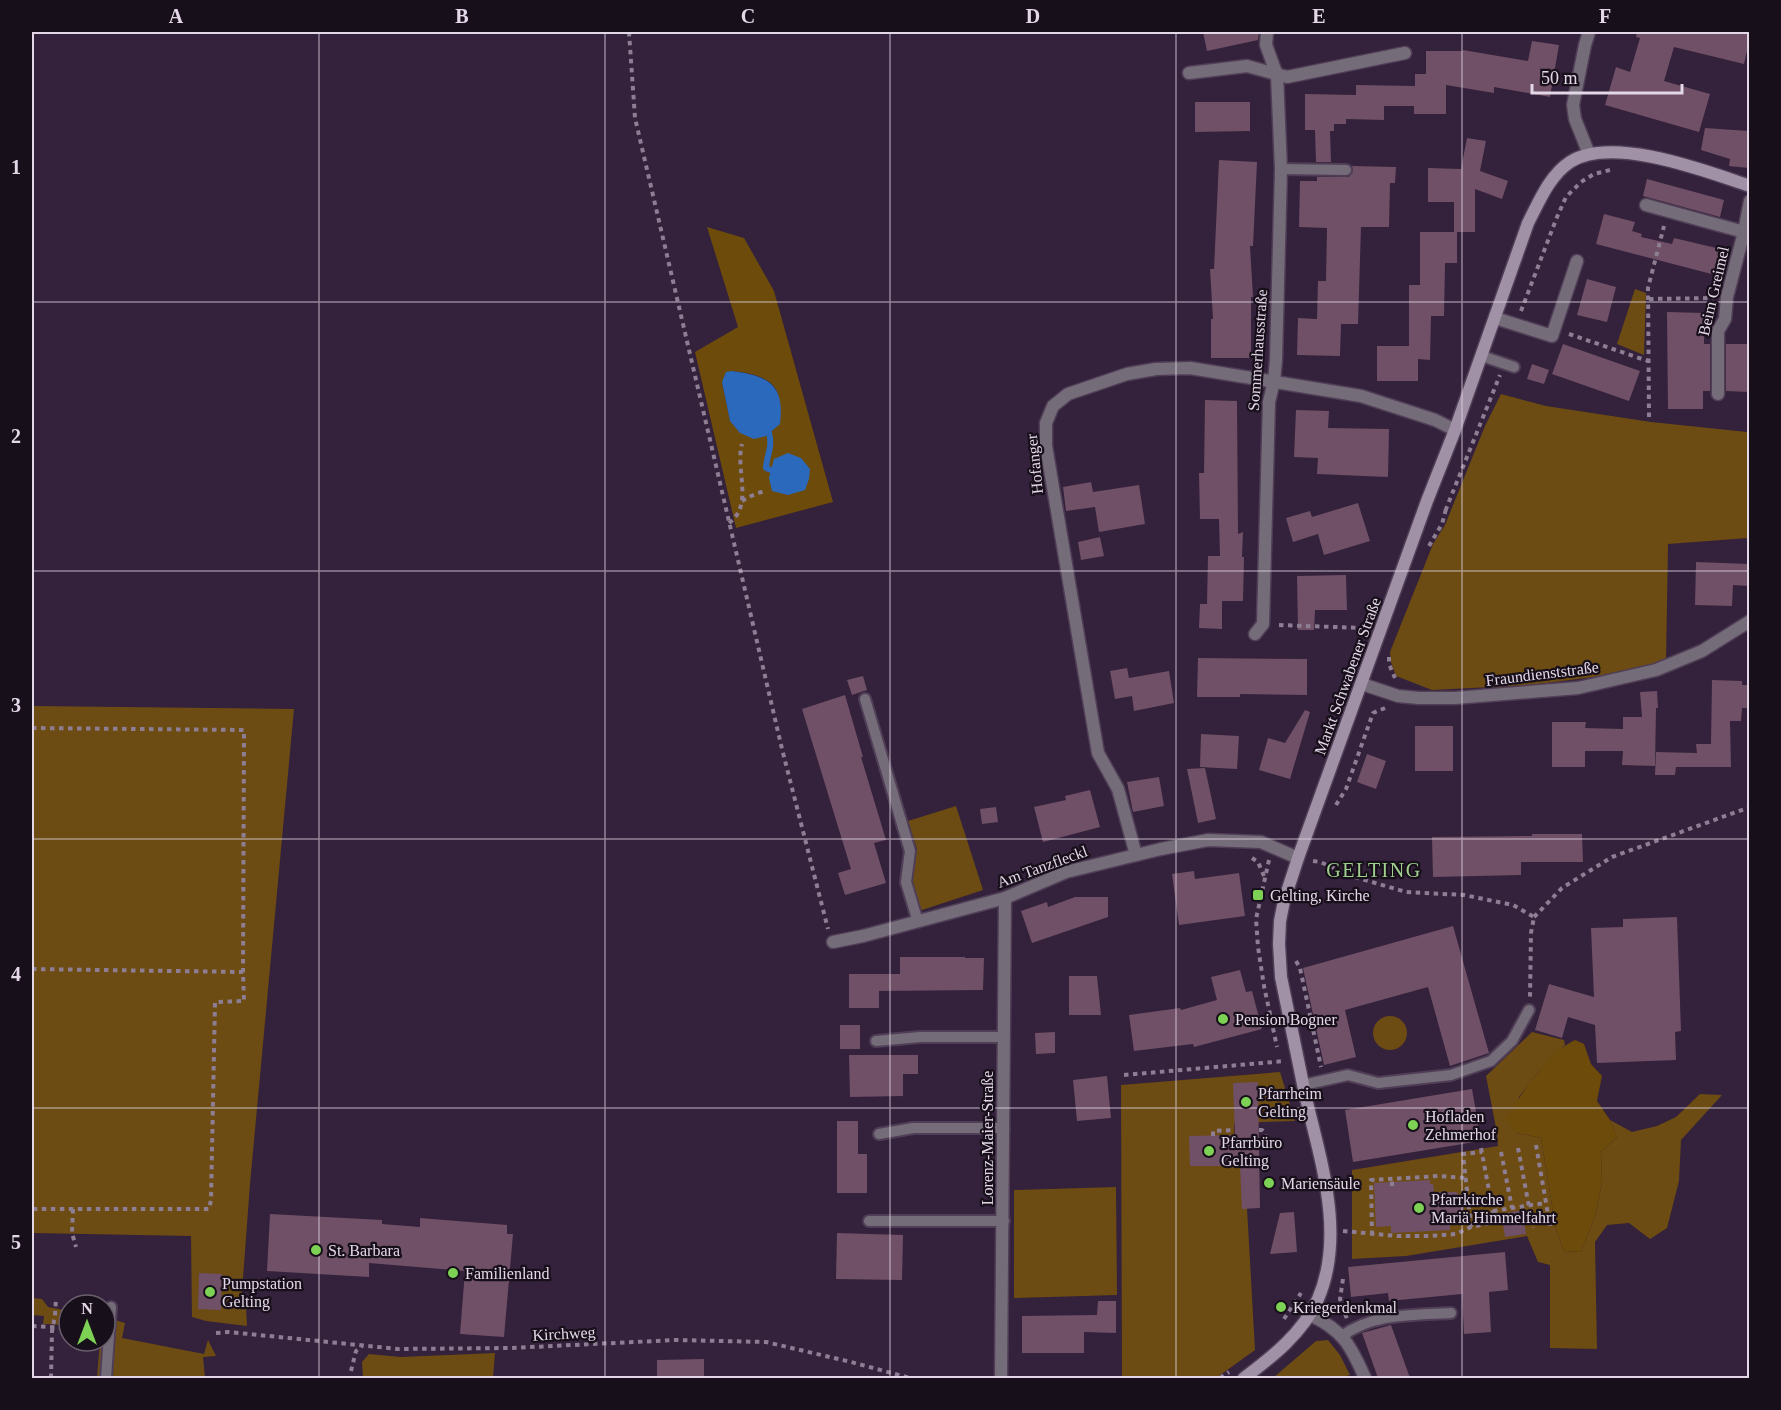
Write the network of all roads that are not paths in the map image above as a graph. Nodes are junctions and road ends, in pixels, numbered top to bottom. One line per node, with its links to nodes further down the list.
1 (1267, 32): 5 (street, Sommerhausstraße)
2 (1589, 32): 6 (street)
3 (1405, 52): 5 (street)
4 (1189, 73): 5 (street)
5 (1277, 75): 7 (street, Sommerhausstraße)
6 (1589, 154): 9 (main road, Markt Schwabener Straße); 14 (main road, Markt Schwabener Straße)
7 (1281, 169): 8 (lane); 17 (street, Sommerhausstraße)
8 (1346, 170)
9 (1749, 186)
10 (1749, 201): 12 (street, Beim Greimel)
11 (1646, 205): 12 (street, Beim Greimel)
12 (1744, 232): 18 (street, Beim Greimel)
13 (1577, 261): 14 (street)
14 (1495, 318): 15 (main road, Markt Schwabener Straße)
15 (1482, 356): 16 (lane); 19 (main road, Markt Schwabener Straße)
16 (1514, 367)
17 (1274, 381): 19 (street, Hofanger); 21 (street, Sommerhausstraße); 24 (street, Hofanger)
18 (1718, 394)
19 (1455, 430): 22 (main road, Markt Schwabener Straße)
20 (1749, 621): 22 (street, Fraundienststraße)
21 (1259, 629)
22 (1362, 684): 25 (main road, Markt Schwabener Straße)
23 (865, 699): 27 (lane)
24 (1136, 855): 25 (street, Am Tanzfleckl); 26 (street, Am Tanzfleckl)
25 (1298, 858): 32 (main road, Markt Schwabener Straße)
26 (1005, 898): 27 (street, Am Tanzfleckl); 30 (street, Lorenz-Maier-Straße)
27 (918, 922): 28 (street, Am Tanzfleckl)
28 (833, 942)
29 (1529, 1010): 32 (lane)
30 (1004, 1037): 31 (lane); 33 (street, Lorenz-Maier-Straße)
31 (876, 1041)
32 (1303, 1085): 38 (main road, Markt Schwabener Straße)
33 (1004, 1128): 34 (lane); 36 (street, Lorenz-Maier-Straße)
34 (879, 1134)
35 (869, 1221): 36 (lane)
36 (1004, 1221): 42 (street, Lorenz-Maier-Straße)
37 (1451, 1313): 39 (lane)
38 (1310, 1315): 39 (street); 43 (main road, Markt Schwabener Straße)
39 (1342, 1336): 44 (street)
40 (108, 1353): 41 (lane)
41 (106, 1378)
42 (1001, 1378)
43 (1244, 1378)
44 (1365, 1378)

